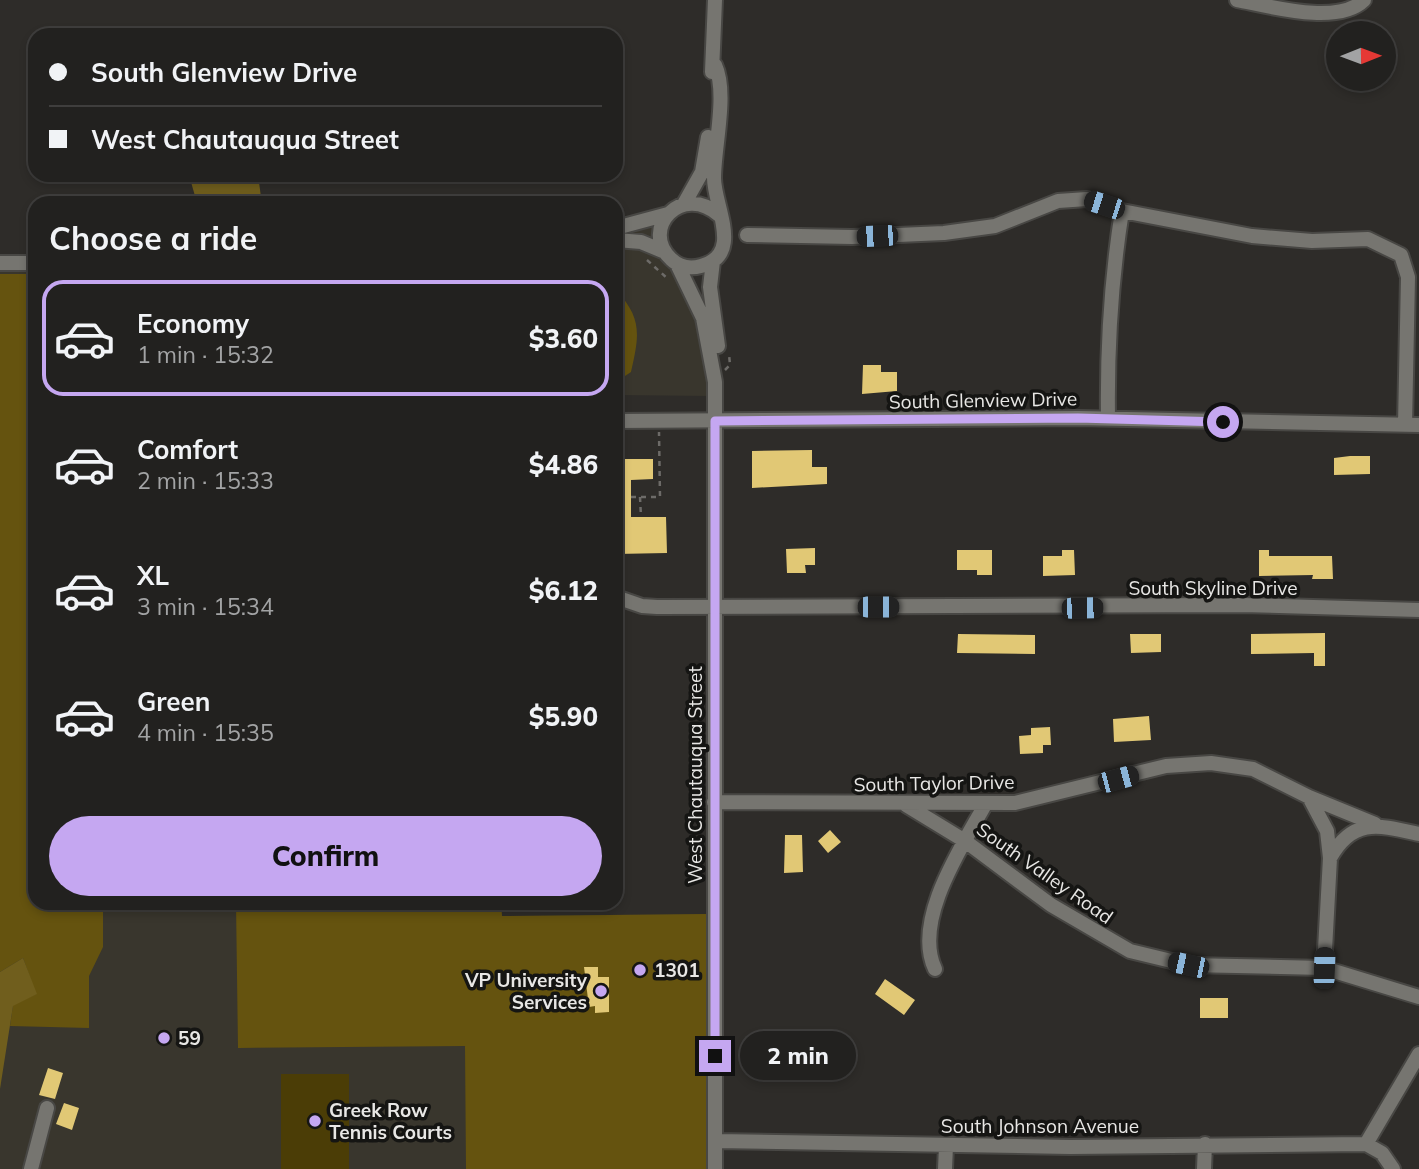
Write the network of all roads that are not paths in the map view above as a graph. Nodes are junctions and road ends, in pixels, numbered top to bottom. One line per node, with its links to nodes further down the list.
1 (715, 0): 4 (street, West Chautauqua Street)
2 (1237, 0): 3 (street)
3 (1364, 0)
4 (715, 65): 5 (street, West Chautauqua Street); 8 (street, West Chautauqua Street)
5 (684, 204): 7 (street); 8 (street)
6 (1122, 211): 10 (street); 18 (street); 21 (street)
7 (668, 214): 9 (street); 12 (street)
8 (719, 215): 13 (street, West Chautauqua Street)
9 (623, 226)
10 (747, 234)
11 (623, 241): 12 (street)
12 (665, 252): 16 (street, West Chautauqua Street)
13 (713, 261): 16 (street); 17 (street, West Chautauqua Street)
14 (0, 263): 15 (street)
15 (28, 263)
16 (677, 264): 17 (street, West Chautauqua Street)
17 (715, 382): 20 (street, West Chautauqua Street)
18 (1108, 418): 20 (street, South Glenview Drive); 21 (street, South Glenview Drive)
19 (623, 421): 20 (street, South Glenview Drive)
20 (715, 421): 23 (street, West Chautauqua Street)
21 (1412, 425)
22 (623, 599): 23 (street, South Skyline Drive)
23 (714, 606): 24 (street, South Skyline Drive); 26 (street, West Chautauqua Street)
24 (1419, 610)
25 (1309, 797): 28 (street, South Taylor Drive); 29 (street, South Taylor Drive); 32 (street)
26 (714, 802): 27 (street, South Taylor Drive); 38 (street, West Chautauqua Street)
27 (902, 803): 28 (street, South Taylor Drive); 31 (street, South Valley Road)
28 (986, 803): 31 (street)
29 (1375, 824): 30 (street); 32 (street)
30 (1419, 834)
31 (965, 841): 33 (street, South Valley Road); 34 (street)
32 (1329, 858): 33 (street)
33 (1324, 968): 35 (street, South Valley Road)
34 (935, 969)
35 (1419, 997)
36 (1419, 1054): 40 (street)
37 (47, 1108): 42 (street)
38 (715, 1141): 41 (street, South Johnson Avenue); 43 (street, West Chautauqua Street)
39 (1205, 1144): 40 (street, South Johnson Avenue); 41 (street, South Johnson Avenue); 45 (street)
40 (1366, 1144): 46 (street)
41 (946, 1146): 44 (street)
42 (31, 1169)
43 (715, 1169)
44 (945, 1169)
45 (1204, 1169)
46 (1393, 1169)

